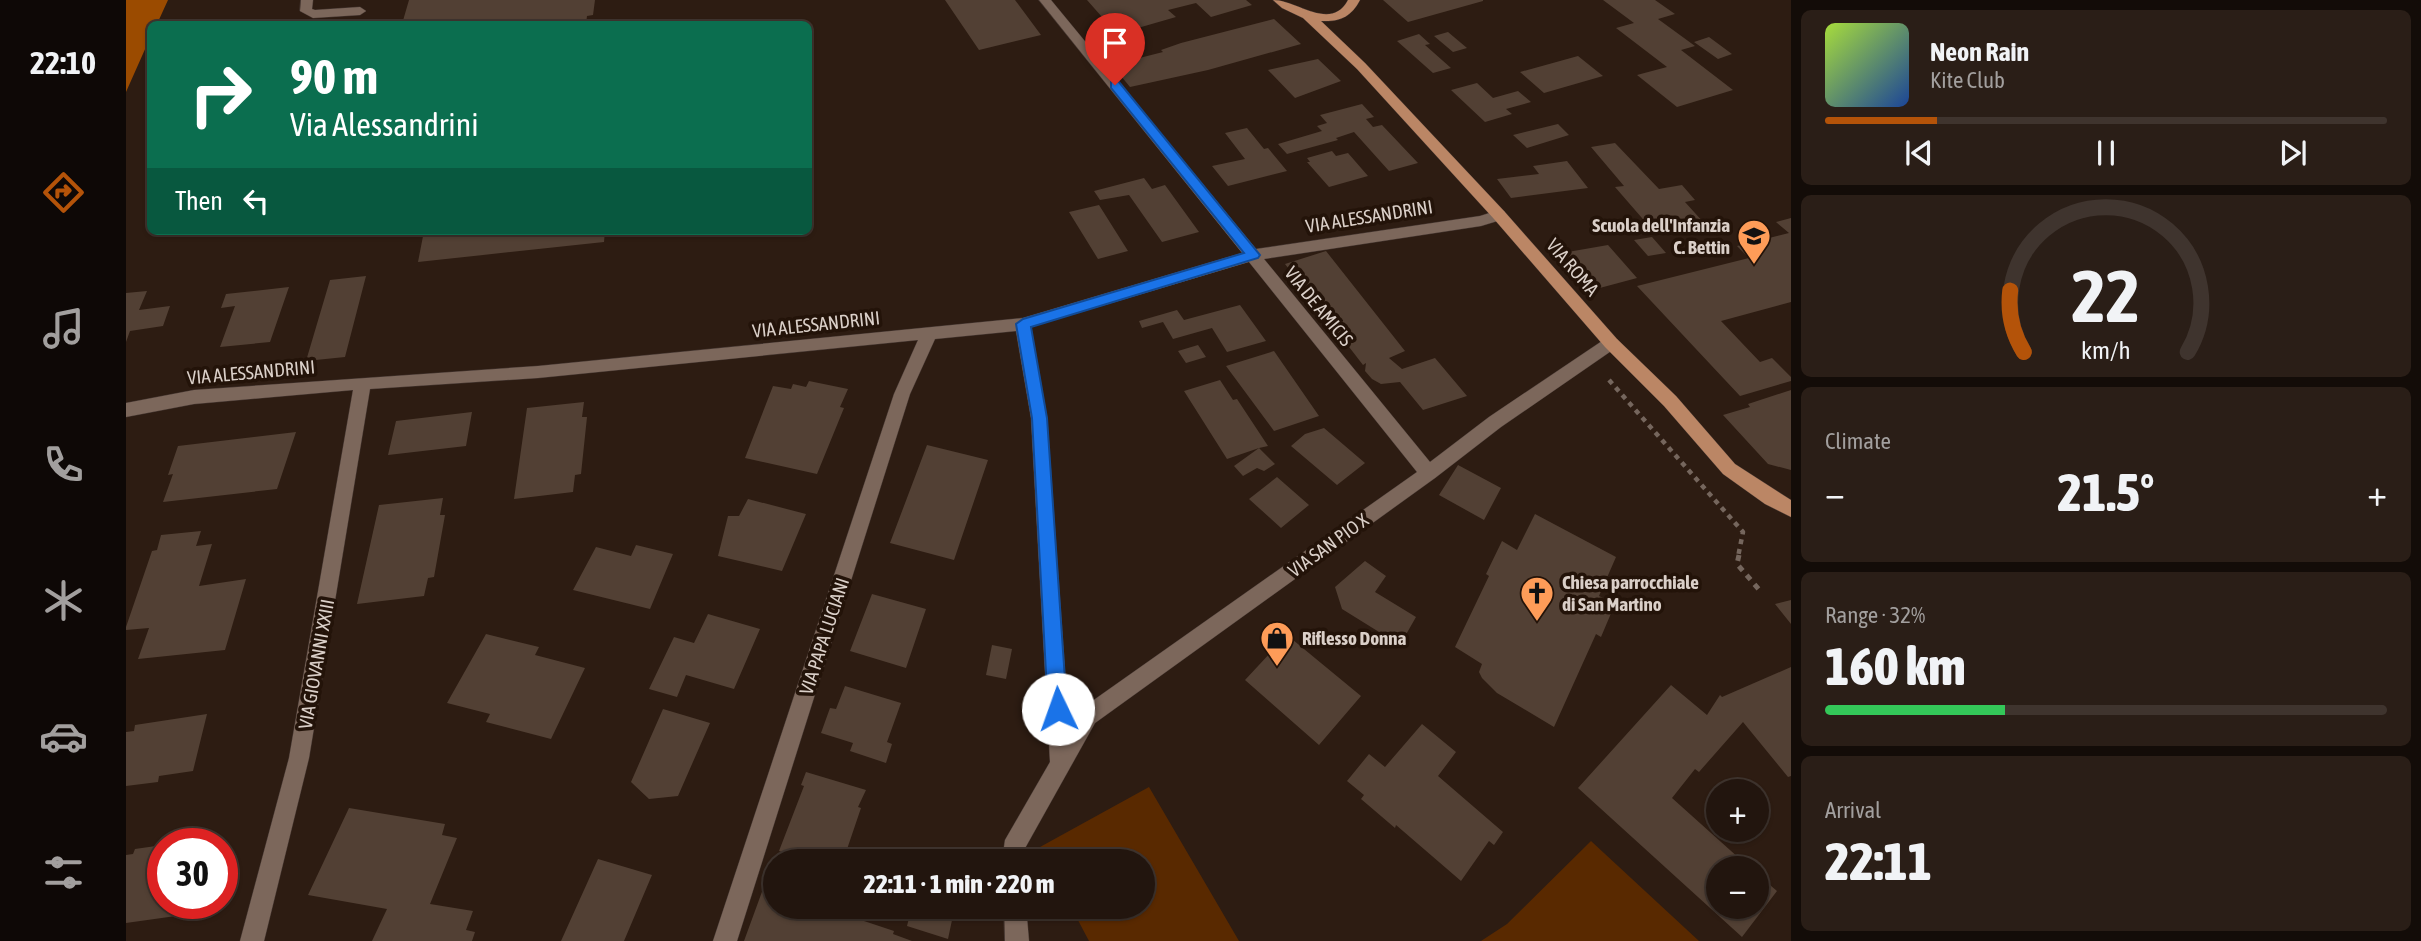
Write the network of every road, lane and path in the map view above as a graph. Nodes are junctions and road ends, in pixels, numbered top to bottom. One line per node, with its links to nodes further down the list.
1 (307, 0): 5 (street)
2 (1045, 0): 10 (street, VIA DE AMICIS)
3 (1279, 0): 6 (main road, VIA ROMA)
4 (1354, 0): 7 (main road)
5 (360, 11)
6 (1308, 16): 7 (main road, VIA ROMA); 8 (main road, VIA ROMA)
7 (1338, 16): 8 (main road)
8 (1334, 39): 9 (main road, VIA ROMA)
9 (1499, 215): 10 (street, VIA ALESSANDRINI); 13 (main road, VIA ROMA)
10 (1253, 255): 11 (street, VIA ALESSANDRINI); 17 (street, VIA DE AMICIS)
11 (1023, 324): 12 (street, VIA ALESSANDRINI); 20 (street)
12 (929, 334): 15 (street, VIA ALESSANDRINI); 24 (street, VIA PAPA LUCIANI)
13 (1611, 343): 17 (street, VIA SAN PIO X); 18 (main road, VIA ROMA)
14 (1609, 379): 19 (path)
15 (363, 383): 16 (street, VIA ALESSANDRINI); 23 (street, VIA GIOVANNI XXIII)
16 (126, 410)
17 (1429, 473): 20 (street, VIA SAN PIO X)
18 (1791, 509)
19 (1762, 593)
20 (1061, 763): 21 (street, VIA SAN PIO X)
21 (1013, 849)
22 (1016, 919): 25 (street)
23 (252, 941)
24 (725, 941)
25 (1017, 941)

